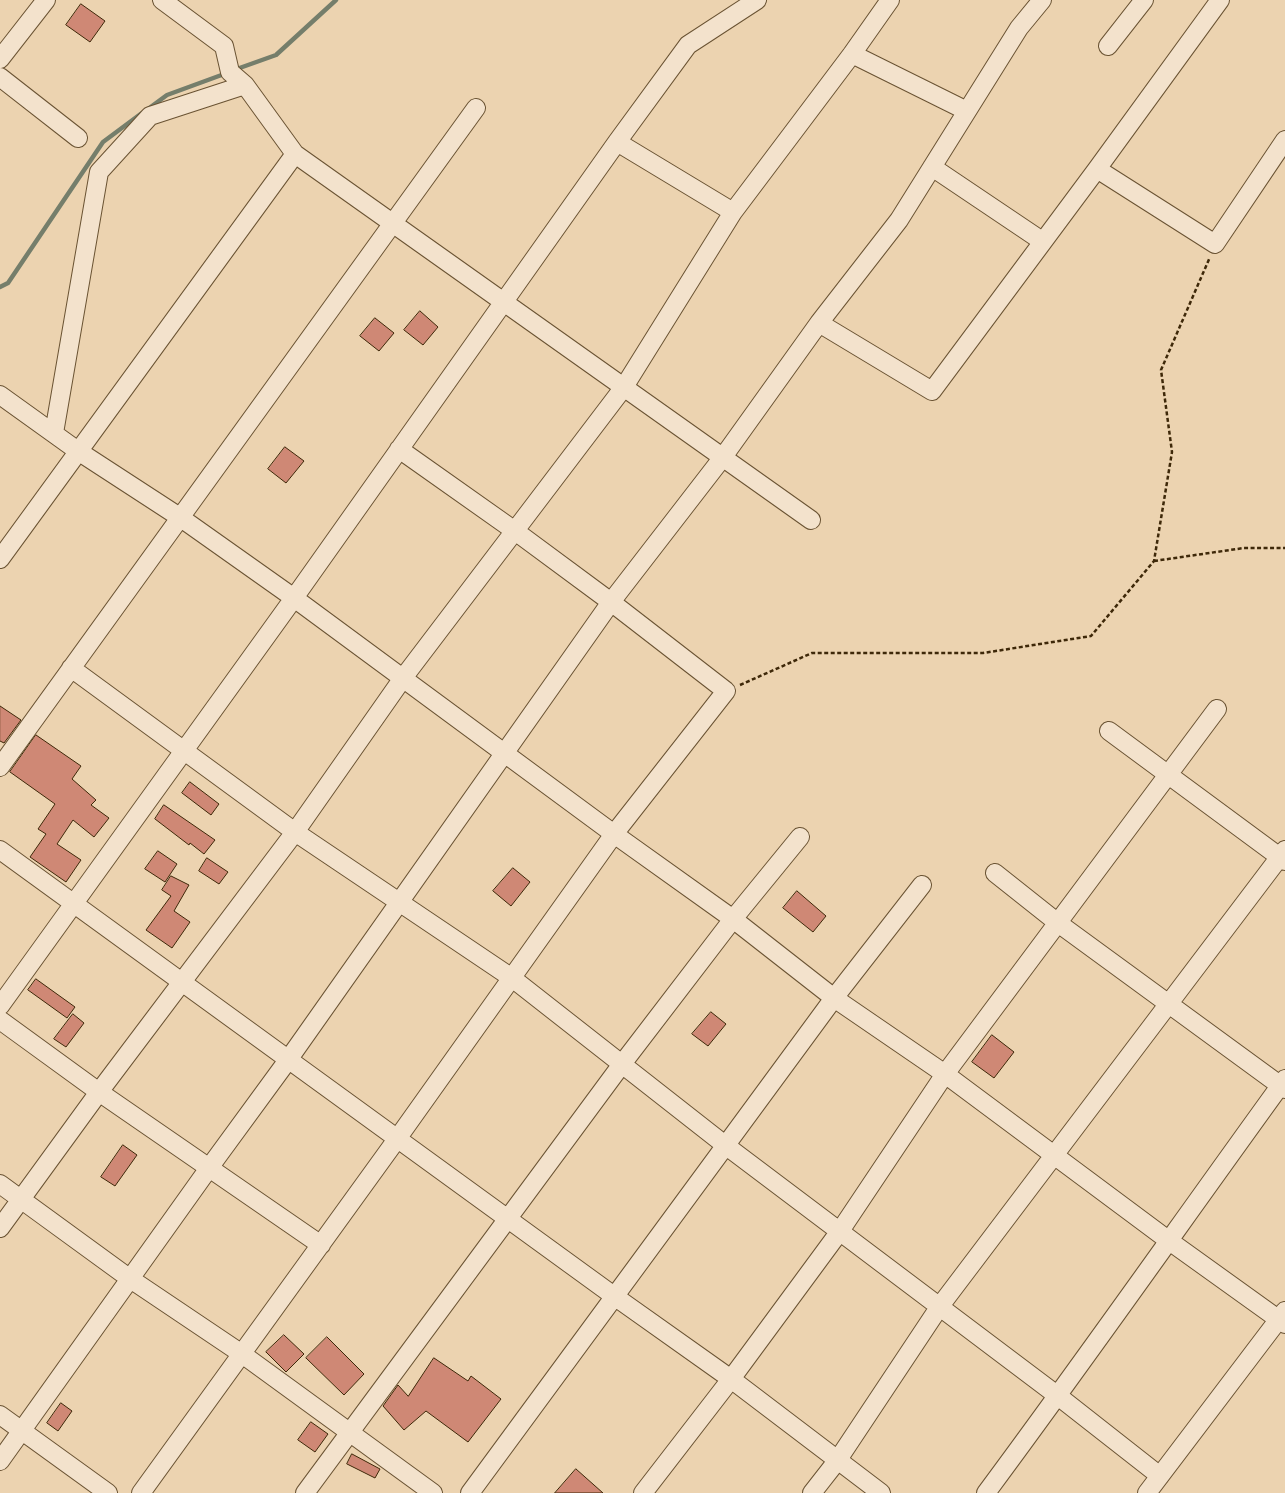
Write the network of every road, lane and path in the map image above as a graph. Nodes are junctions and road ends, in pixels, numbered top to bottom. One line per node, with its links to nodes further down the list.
1 (46, 0): 10 (street)
2 (162, 0): 12 (street)
3 (756, 0): 17 (street)
4 (890, 0): 9 (street)
5 (1042, 0): 14 (street)
6 (1144, 0): 8 (street)
7 (1220, 0): 20 (street)
8 (1108, 46)
9 (852, 54): 14 (street); 21 (street)
10 (0, 59)
11 (0, 77): 15 (street)
12 (245, 85): 18 (street); 29 (street)
13 (476, 108): 22 (street)
14 (967, 111): 19 (street)
15 (78, 138)
16 (1285, 140): 24 (street)
17 (617, 142): 21 (street); 25 (street)
18 (295, 154): 22 (street); 31 (street)
19 (932, 167): 23 (street); 26 (street)
20 (1098, 169): 23 (street); 24 (street)
21 (733, 212): 27 (street)
22 (392, 224): 25 (street); 33 (street)
23 (1042, 241): 26 (street)
24 (1215, 244): 38 (path)
25 (503, 302): 27 (street); 30 (street)
26 (820, 323): 32 (street)
27 (624, 387): 32 (street); 35 (street)
28 (0, 395): 29 (street)
29 (54, 433): 31 (street)
30 (399, 449): 35 (street); 39 (street)
31 (78, 451): 33 (street); 37 (street)
32 (723, 457): 34 (street); 40 (street)
33 (181, 518): 39 (street); 41 (street)
34 (811, 520)
35 (515, 531): 40 (street); 42 (street)
36 (1285, 548): 38 (path)
37 (0, 559)
38 (1154, 561): 43 (path)
39 (294, 598): 42 (street); 46 (street)
40 (611, 602): 43 (street); 47 (street)
41 (71, 668): 46 (street); 48 (street)
42 (403, 678): 47 (street); 50 (street)
43 (726, 691): 51 (street)
44 (1217, 709): 49 (street)
45 (1109, 731): 49 (street)
46 (184, 750): 50 (street); 58 (street)
47 (505, 752): 51 (street); 57 (street)
48 (0, 767)
49 (1168, 775): 54 (street); 60 (street)
50 (295, 832): 57 (street); 62 (street)
51 (614, 834): 59 (street); 61 (street)
52 (800, 837): 59 (street)
53 (0, 850): 58 (street)
54 (1283, 856): 64 (street)
55 (995, 873): 60 (street)
56 (922, 885): 63 (street)
57 (399, 903): 61 (street); 67 (street)
58 (73, 904): 62 (street); 65 (street)
59 (733, 919): 63 (street); 68 (street)
60 (1058, 923): 64 (street); 69 (street)
61 (512, 978): 68 (street); 72 (street)
62 (182, 982): 67 (street); 71 (street)
63 (834, 998): 69 (street); 73 (street)
64 (1168, 1004): 70 (street); 74 (street)
65 (0, 1006)
66 (0, 1020): 71 (street)
67 (288, 1060): 72 (street); 75 (street)
68 (622, 1064): 73 (street); 78 (street)
69 (945, 1074): 74 (street); 80 (street)
70 (1283, 1084): 81 (street)
71 (99, 1092): 75 (street); 77 (street)
72 (397, 1139): 78 (street); 82 (street)
73 (725, 1146): 80 (street); 84 (street)
74 (1053, 1155): 81 (street); 85 (street)
75 (209, 1168): 82 (street); 83 (street)
76 (0, 1184): 77 (street)
77 (21, 1198): 79 (street); 83 (street)
78 (507, 1219): 84 (street); 92 (street)
79 (0, 1228)
80 (840, 1231): 85 (street); 88 (street)
81 (1168, 1240): 86 (street); 89 (street)
82 (321, 1245): 87 (street)
83 (129, 1278): 87 (street); 91 (street)
84 (614, 1296): 88 (street); 101 (street)
85 (940, 1306): 89 (street); 93 (street)
86 (1283, 1318): 95 (street)
87 (242, 1354): 92 (street); 98 (street)
88 (731, 1379): 93 (street); 96 (street)
89 (1058, 1396): 95 (street); 104 (street)
90 (0, 1415): 91 (street)
91 (22, 1431): 94 (street); 97 (street)
92 (349, 1432): 99 (street); 100 (street)
93 (837, 1461): 102 (street); 103 (street)
94 (0, 1462)
95 (1160, 1476): 105 (street)
96 (646, 1492)
97 (108, 1493)
98 (141, 1493)
99 (305, 1493)
100 (433, 1493)
101 (470, 1493)
102 (812, 1493)
103 (881, 1493)
104 (986, 1493)
105 (1148, 1493)

